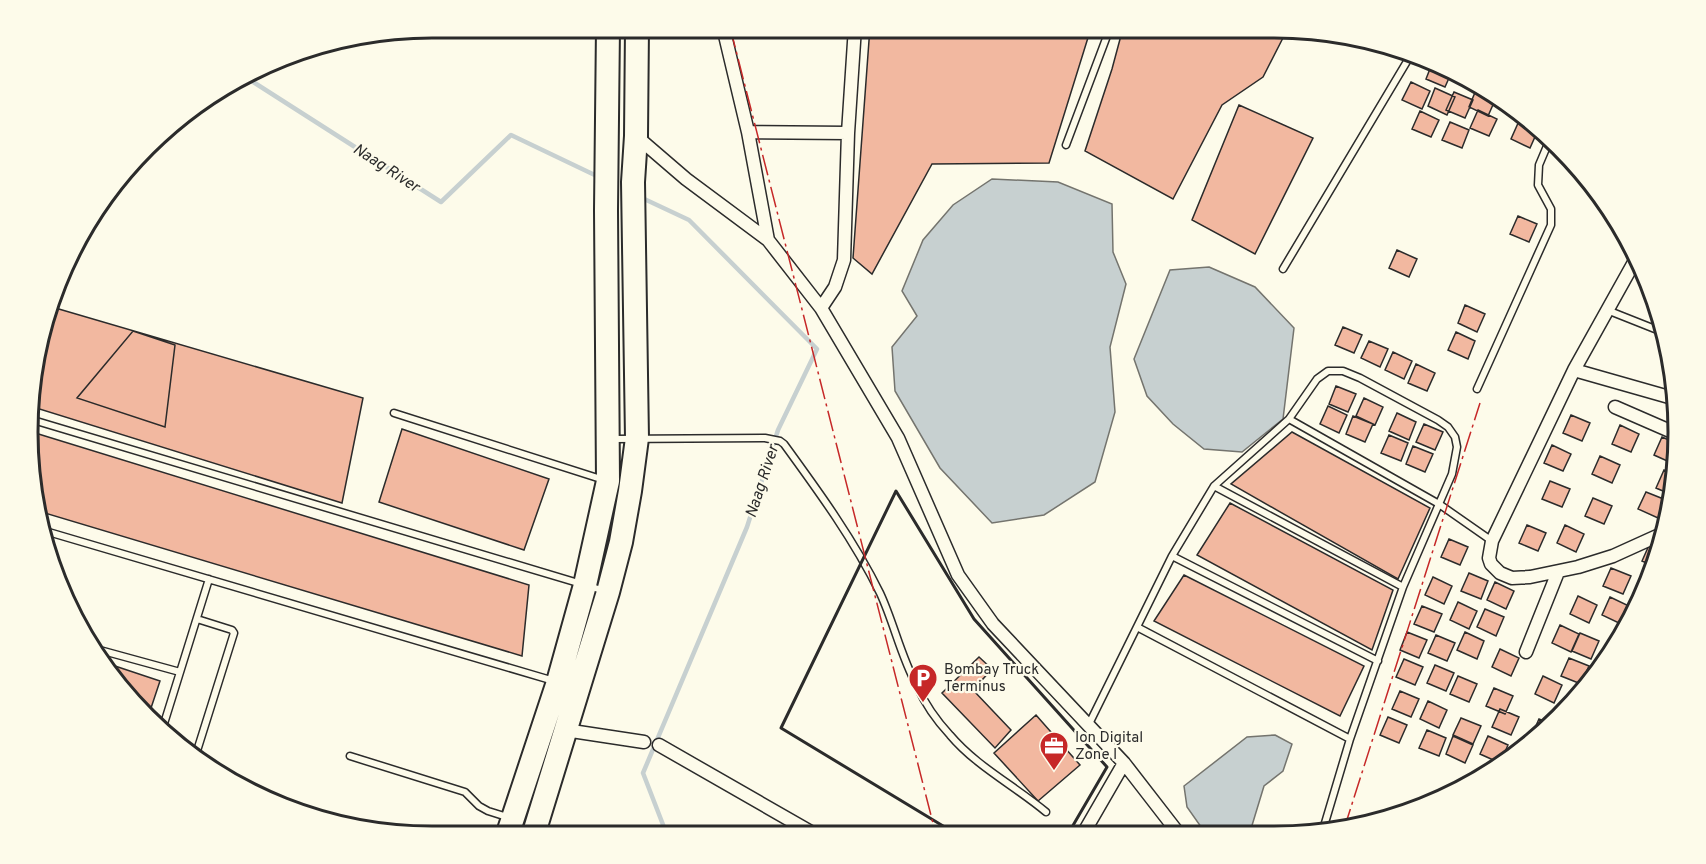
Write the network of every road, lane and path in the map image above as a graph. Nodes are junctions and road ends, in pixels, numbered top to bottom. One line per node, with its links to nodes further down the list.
1 (609, 38): 27 (highway)
2 (638, 38): 9 (highway)
3 (726, 38): 7 (street)
4 (854, 38): 8 (street)
5 (1106, 38): 10 (lane)
6 (1407, 61): 14 (lane)
7 (748, 132): 8 (street); 12 (street)
8 (848, 133): 15 (street)
9 (636, 136): 12 (street); 26 (highway)
10 (1066, 145)
11 (1547, 147): 19 (lane)
12 (768, 240): 15 (street)
13 (1631, 266): 16 (street)
14 (1283, 269)
15 (821, 308): 48 (street)
16 (1606, 310): 17 (lane); 18 (street)
17 (1655, 329)
18 (1574, 370): 20 (street); 33 (street)
19 (1477, 389)
20 (1667, 396)
21 (1615, 407): 25 (street)
22 (394, 413): 28 (lane)
23 (1289, 419): 29 (lane); 30 (lane); 30 (lane)
24 (38, 421): 37 (lane)
25 (1668, 430)
26 (637, 438): 27 (lane); 39 (highway); 56 (lane)
27 (609, 439): 28 (highway)
28 (608, 481): 37 (highway)
29 (1214, 486): 34 (lane); 38 (lane)
30 (1439, 504): 33 (lane); 38 (lane)
31 (51, 533): 36 (lane)
32 (1654, 538): 35 (street)
33 (1492, 541): 35 (street)
34 (1172, 556): 41 (lane); 44 (lane)
35 (1558, 572): 43 (street)
36 (209, 579): 40 (lane); 46 (lane)
37 (585, 585): 39 (lane); 46 (highway)
38 (1403, 588): 44 (lane)
39 (608, 592): 49 (highway)
40 (196, 619): 45 (lane); 53 (lane)
41 (1137, 627): 48 (lane); 50 (lane)
42 (104, 651): 45 (lane)
43 (1526, 652)
44 (1378, 661): 50 (lane)
45 (180, 672): 47 (lane)
46 (558, 682): 59 (highway)
47 (165, 722)
48 (1088, 726): 55 (street)
49 (565, 730): 51 (street); 60 (highway)
50 (1350, 739): 57 (lane)
51 (644, 741): 52 (lane)
52 (659, 746): 61 (street)
53 (198, 749)
54 (350, 756): 58 (lane)
55 (1124, 763): 62 (street); 63 (street)
56 (1046, 812)
57 (1325, 823)
58 (509, 826)
59 (510, 826)
60 (535, 826)
61 (800, 826)
62 (1088, 826)
63 (1173, 826)

